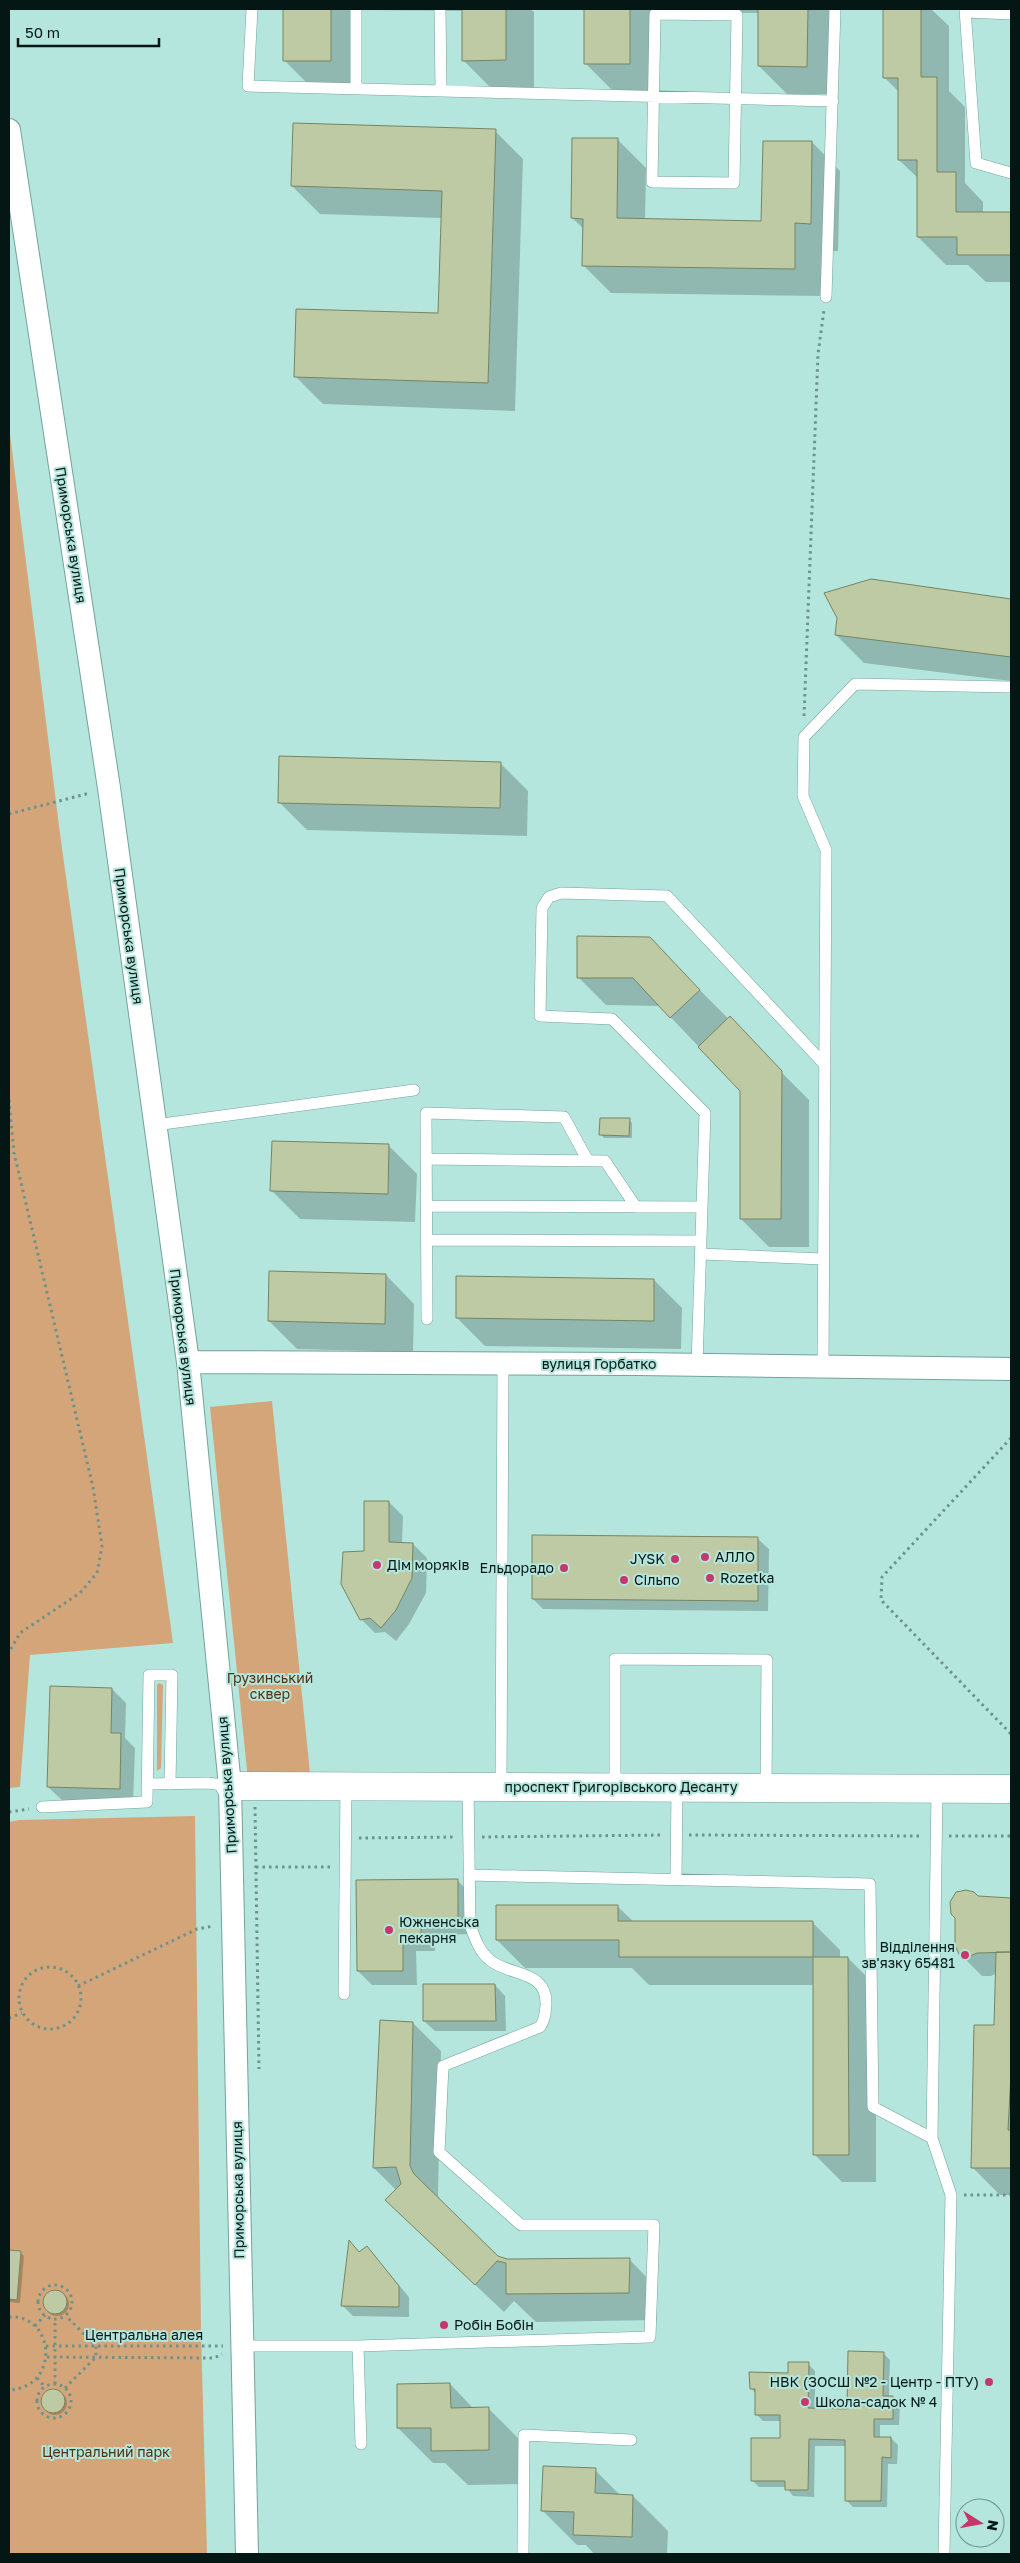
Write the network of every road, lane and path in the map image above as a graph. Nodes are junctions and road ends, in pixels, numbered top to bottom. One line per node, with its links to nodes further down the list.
1 (252, 9): 7 (lane)
2 (356, 9): 7 (lane)
3 (440, 9): 8 (lane)
4 (835, 9): 11 (lane)
5 (966, 10): 6 (lane); 13 (lane)
6 (1011, 14)
7 (356, 87): 8 (lane)
8 (441, 89): 9 (lane)
9 (654, 96): 10 (lane); 10 (lane); 10 (lane)
10 (737, 99): 11 (lane)
11 (833, 101): 14 (lane)
12 (9, 130): 17 (street, Приморська вулиця)
13 (1011, 172)
14 (826, 297): 16 (path)
15 (1011, 687): 16 (lane)
16 (804, 736): 19 (lane)
17 (109, 788): 18 (path); 22 (street, Приморська вулиця)
18 (9, 814)
19 (825, 1065): 27 (lane); 31 (lane)
20 (414, 1090): 22 (lane)
21 (9, 1100): 39 (path)
22 (155, 1125): 33 (street, Приморська вулиця)
23 (426, 1159): 24 (lane); 24 (lane); 25 (lane)
24 (588, 1161): 26 (lane)
25 (427, 1206): 26 (lane); 28 (lane)
26 (636, 1207): 27 (lane)
27 (702, 1207): 29 (lane)
28 (427, 1240): 29 (lane); 32 (lane)
29 (701, 1241): 30 (lane)
30 (701, 1254): 31 (lane); 35 (lane)
31 (824, 1259): 36 (lane)
32 (427, 1319)
33 (188, 1362): 34 (street, вулиця Горбатко); 43 (street, Приморська вулиця)
34 (503, 1363): 35 (street, вулиця Горбатко); 46 (lane)
35 (697, 1365): 36 (street, вулиця Горбатко)
36 (823, 1366): 37 (street, вулиця Горбатко)
37 (1011, 1369)
38 (1011, 1438): 40 (path)
39 (9, 1652)
40 (1011, 1734)
41 (148, 1784): 42 (lane); 42 (lane); 52 (lane)
42 (170, 1784): 43 (lane)
43 (230, 1786): 44 (street, проспект Григорівського Десанту); 54 (street, Приморська вулиця)
44 (346, 1786): 45 (street, проспект Григорівського Десанту); 55 (lane)
45 (468, 1786): 46 (street, проспект Григорівського Десанту); 56 (lane)
46 (501, 1786): 47 (street, проспект Григорівського Десанту)
47 (615, 1787): 48 (street, проспект Григорівського Десанту); 49 (lane)
48 (677, 1788): 49 (street, проспект Григорівського Десанту); 57 (lane)
49 (766, 1788): 51 (street, проспект Григорівського Десанту)
50 (1011, 1789): 51 (street, проспект Григорівського Десанту)
51 (937, 1790): 63 (lane)
52 (42, 1806): 53 (path)
53 (9, 1812)
54 (232, 1867): 55 (path); 58 (street, Приморська вулиця)
55 (345, 1868): 60 (lane)
56 (470, 1875): 57 (lane); 75 (lane)
57 (676, 1879): 63 (lane)
58 (233, 1923): 59 (path); 74 (street, Приморська вулиця)
59 (78, 1986): 61 (path); 61 (path)
60 (344, 1994)
61 (22, 2013): 62 (path)
62 (9, 2018)
63 (932, 2138): 64 (lane)
64 (951, 2195): 65 (path); 88 (lane)
65 (1011, 2195)
66 (45, 2315): 67 (path); 69 (path); 70 (path)
67 (66, 2316): 69 (path); 73 (path)
68 (9, 2317): 70 (path)
69 (55, 2319): 72 (path)
70 (35, 2326): 71 (path)
71 (46, 2346): 72 (path, Центральна алея); 76 (path)
72 (55, 2346): 73 (path, Центральна алея); 77 (path)
73 (96, 2346): 74 (path, Центральна алея); 78 (path)
74 (241, 2346): 75 (lane); 78 (path); 86 (street, Приморська вулиця)
75 (358, 2346): 85 (lane)
76 (46, 2357): 77 (path); 79 (path)
77 (55, 2357): 78 (path); 80 (path)
78 (96, 2357): 82 (path)
79 (37, 2378): 81 (path); 83 (path)
80 (55, 2384): 81 (path); 82 (path)
81 (44, 2386): 82 (path)
82 (65, 2388)
83 (9, 2390)
84 (631, 2440): 87 (lane)
85 (361, 2444)
86 (248, 2554)
87 (523, 2554)
88 (944, 2554)

